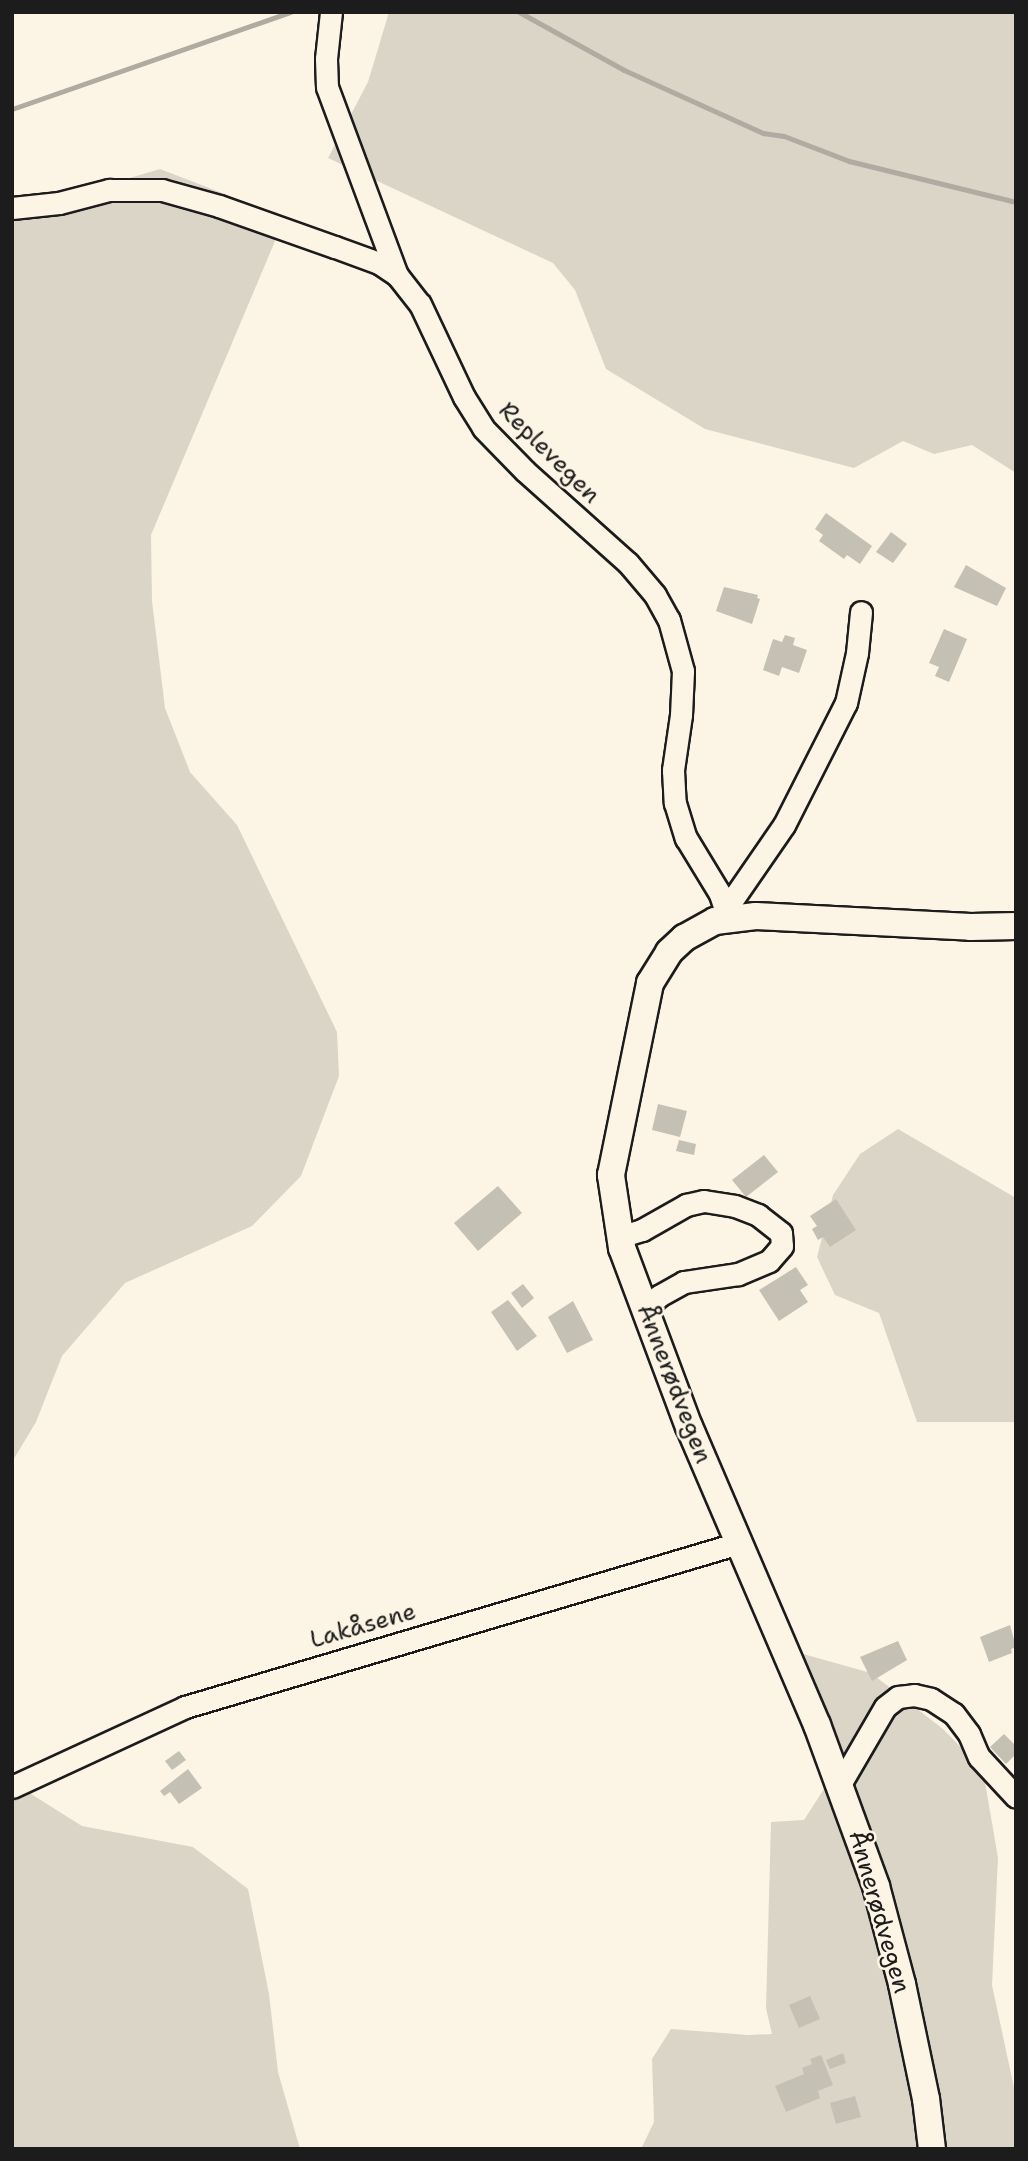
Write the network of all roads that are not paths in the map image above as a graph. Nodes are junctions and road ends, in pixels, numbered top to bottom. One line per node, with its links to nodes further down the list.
1 (331, 12): 3 (street)
2 (12, 208): 3 (street, Replevegen)
3 (397, 275): 5 (street, Replevegen)
4 (861, 612): 5 (street)
5 (727, 913): 6 (main road, Ånnerødvegen); 7 (main road, Ånnerødvegen)
6 (1016, 926)
7 (619, 1237): 8 (main road, Ånnerødvegen); 8 (street)
8 (645, 1309): 9 (main road, Ånnerødvegen)
9 (739, 1543): 10 (main road, Ånnerødvegen); 11 (street, Lakåsene)
10 (839, 1786): 12 (street); 13 (main road, Ånnerødvegen)
11 (12, 1787)
12 (1016, 1797)
13 (932, 2149)

